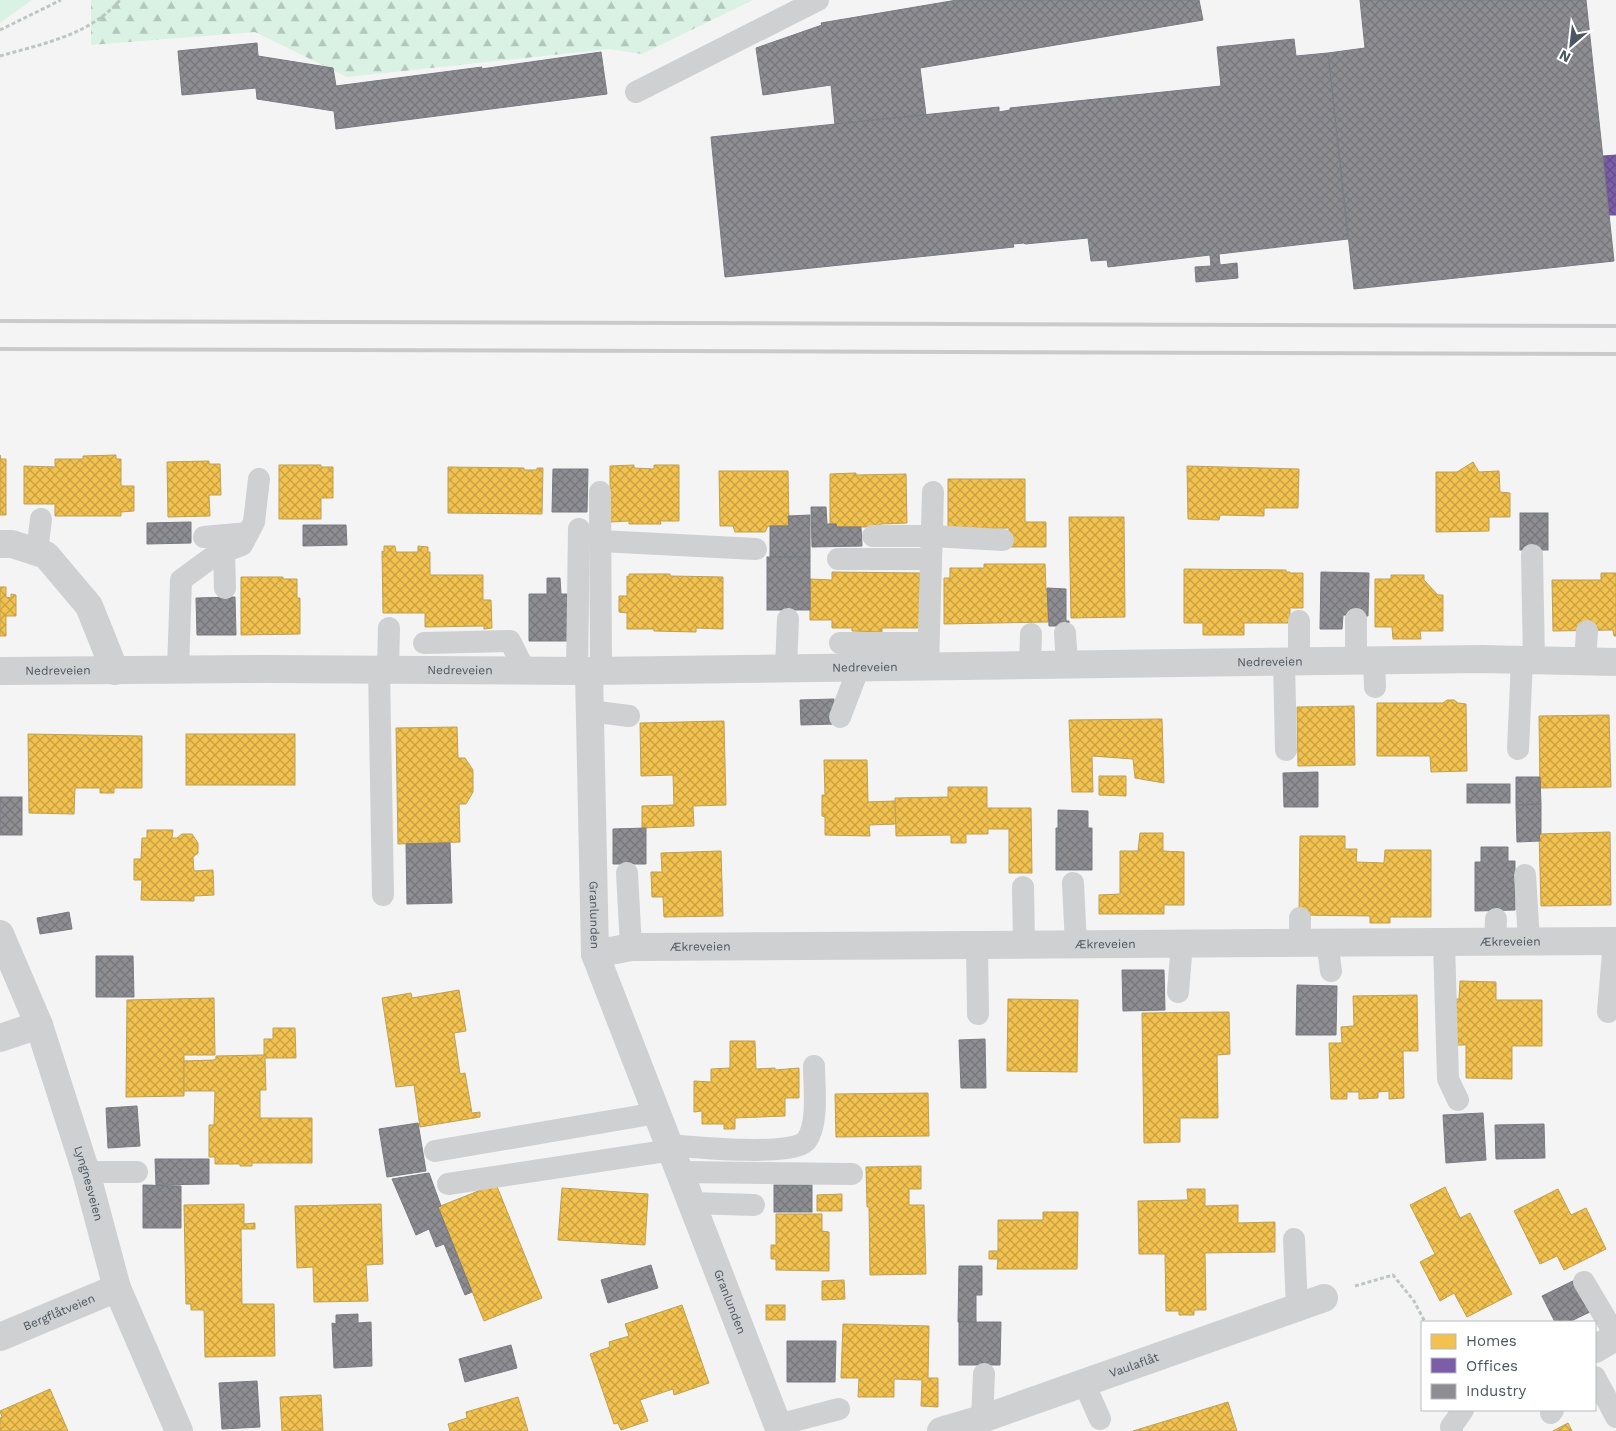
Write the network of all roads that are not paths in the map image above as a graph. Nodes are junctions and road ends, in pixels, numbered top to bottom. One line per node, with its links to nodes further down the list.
1 (818, 0): 2 (lane)
2 (636, 92)
3 (259, 479): 8 (lane)
4 (600, 492): 13 (lane)
5 (933, 492): 11 (lane)
6 (41, 519): 16 (lane)
7 (579, 529): 46 (lane)
8 (248, 533): 9 (lane); 17 (lane)
9 (204, 536)
10 (874, 536): 11 (lane)
11 (932, 536): 12 (lane); 20 (lane)
12 (1003, 540)
13 (600, 541): 15 (lane); 46 (lane)
14 (0, 544): 16 (street)
15 (756, 549)
16 (37, 552): 41 (street)
17 (224, 552): 21 (lane); 42 (lane)
18 (1532, 556): 33 (lane)
19 (838, 558): 20 (lane)
20 (931, 559): 31 (lane)
21 (225, 588)
22 (788, 619): 40 (lane)
23 (1356, 619): 32 (lane)
24 (1299, 621): 34 (lane)
25 (389, 628): 43 (lane)
26 (1587, 631): 35 (lane)
27 (1065, 633): 38 (lane)
28 (1031, 634): 37 (lane)
29 (424, 643): 45 (lane)
30 (840, 643): 31 (lane)
31 (928, 654): 37 (street, Nedreveien); 39 (street, Nedreveien)
32 (1365, 661): 33 (street, Nedreveien); 34 (street, Nedreveien); 47 (lane)
33 (1528, 661): 35 (street, Nedreveien); 51 (lane)
34 (1292, 662): 38 (street, Nedreveien); 52 (lane)
35 (1584, 662): 36 (street, Nedreveien)
36 (1616, 662)
37 (1030, 665): 38 (street, Nedreveien)
38 (1067, 665)
39 (859, 667): 40 (street, Nedreveien); 50 (lane)
40 (786, 668): 46 (street, Nedreveien)
41 (115, 670): 42 (street, Nedreveien); 44 (street, Nedreveien)
42 (178, 670): 43 (street, Nedreveien)
43 (384, 670): 45 (street, Nedreveien); 57 (lane)
44 (0, 671)
45 (525, 671): 46 (street, Nedreveien)
46 (589, 671): 48 (street, Granlunden)
47 (1375, 687)
48 (590, 711): 49 (lane); 68 (street, Granlunden)
49 (628, 716)
50 (840, 716)
51 (1518, 749)
52 (1286, 750)
53 (627, 873): 67 (lane)
54 (1525, 874): 59 (lane)
55 (1073, 883): 65 (lane)
56 (1023, 887): 64 (lane)
57 (383, 895)
58 (0, 934): 73 (street, Lyngnesveien)
59 (1529, 941): 60 (street, Ækreveien); 62 (street, Ækreveien)
60 (1615, 941): 71 (lane)
61 (1327, 942): 62 (street, Ækreveien); 63 (street, Ækreveien); 69 (lane)
62 (1444, 942): 76 (lane)
63 (1182, 943): 65 (street, Ækreveien); 70 (lane)
64 (1024, 944): 65 (street, Ækreveien); 66 (street, Ækreveien)
65 (1076, 944)
66 (977, 945): 67 (street, Ækreveien); 72 (lane)
67 (631, 946): 68 (street, Ækreveien)
68 (595, 954): 77 (street, Granlunden)
69 (1330, 972)
70 (1178, 992)
71 (1608, 1012)
72 (978, 1014)
73 (39, 1025): 74 (street); 80 (street, Lyngnesveien)
74 (0, 1038)
75 (814, 1066): 79 (lane)
76 (1458, 1100)
77 (657, 1114): 78 (lane); 79 (street, Granlunden)
78 (436, 1151)
79 (674, 1156): 82 (lane); 83 (lane); 84 (street, Granlunden)
80 (86, 1172): 81 (lane); 88 (street, Lyngnesveien)
81 (137, 1172)
82 (852, 1174)
83 (448, 1184)
84 (692, 1203): 85 (lane); 102 (street, Granlunden)
85 (754, 1205)
86 (1294, 1239): 90 (lane)
87 (1584, 1282): 92 (lane)
88 (117, 1288): 91 (street, Bergflåtveien); 103 (street, Lyngnesveien)
89 (1324, 1298): 90 (street, Vaulaflåt)
90 (1297, 1308): 96 (street, Vaulaflåt)
91 (0, 1337)
92 (1616, 1337): 93 (street)
93 (1596, 1348)
94 (984, 1374): 100 (lane)
95 (1596, 1379): 99 (lane)
96 (1084, 1383): 100 (street, Vaulaflåt); 101 (lane)
97 (839, 1409): 102 (lane)
98 (1462, 1411): 105 (lane)
99 (1616, 1416)
100 (982, 1419): 104 (street, Vaulaflåt)
101 (1100, 1419)
102 (779, 1428)
103 (179, 1431)
104 (942, 1431)
105 (1452, 1431)

